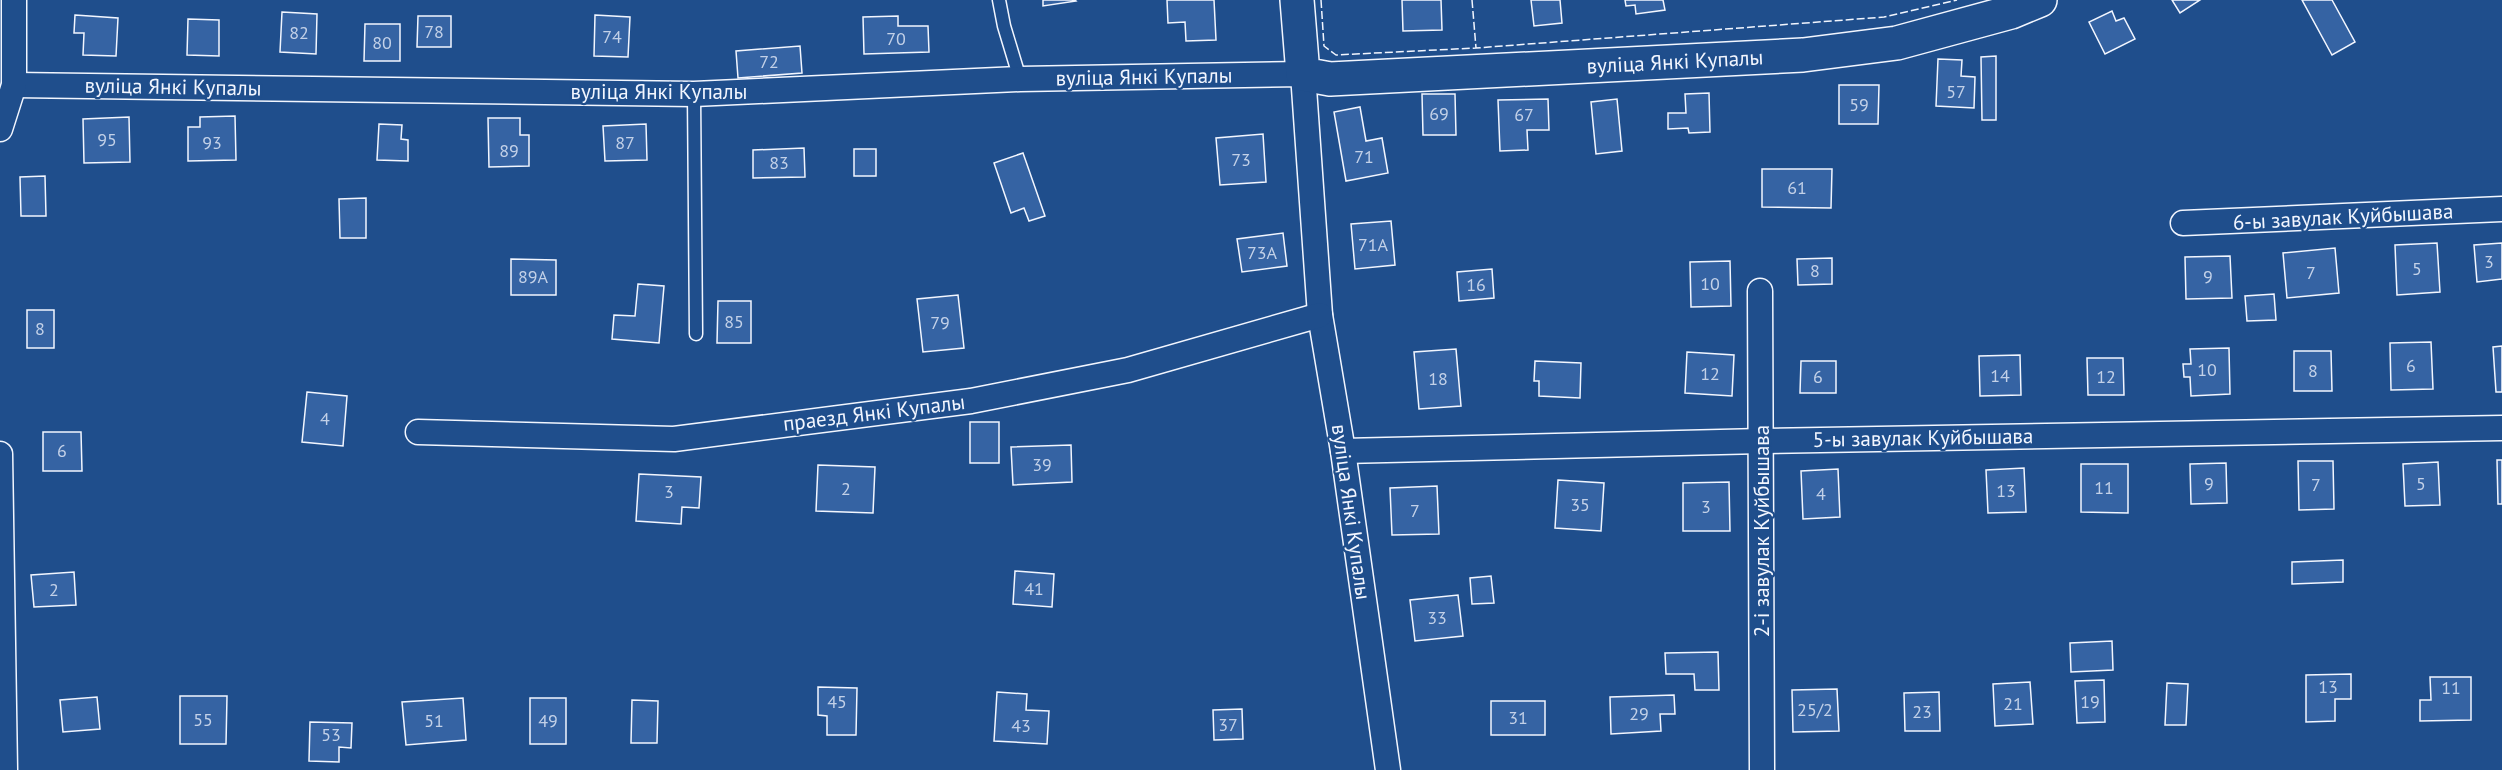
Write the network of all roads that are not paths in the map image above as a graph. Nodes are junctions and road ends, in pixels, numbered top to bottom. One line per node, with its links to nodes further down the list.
1 (14, 0): 7 (street)
2 (999, 0): 6 (lane)
3 (1297, 0): 5 (street, вуліца Янкі Купалы)
4 (2020, 4): 5 (street, вуліца Янкі Купалы)
5 (1303, 74): 6 (street, вуліца Янкі Купалы); 13 (street, вуліца Янкі Купалы)
6 (1020, 79): 8 (street, вуліца Янкі Купалы)
7 (14, 85): 8 (street, вуліца Янкі Купалы); 9 (street)
8 (694, 94): 14 (lane)
9 (0, 129)
10 (2502, 209): 11 (street, 6-ы завулак Куйбышава)
11 (2183, 224)
12 (1760, 291): 17 (street, 2-і завулак Куйбышава)
13 (1320, 315): 16 (street, праезд Янкі Купалы); 18 (street, вуліца Янкі Купалы)
14 (696, 334)
15 (2502, 428): 17 (street, 5-ы завулак Куйбышава)
16 (418, 432)
17 (1762, 441): 18 (street, 5-ы завулак Куйбышава); 22 (street, 2-і завулак Куйбышава)
18 (1343, 451): 21 (street, вуліца Янкі Купалы)
19 (0, 453): 20 (street)
20 (5, 770)
21 (1388, 770)
22 (1762, 770)

